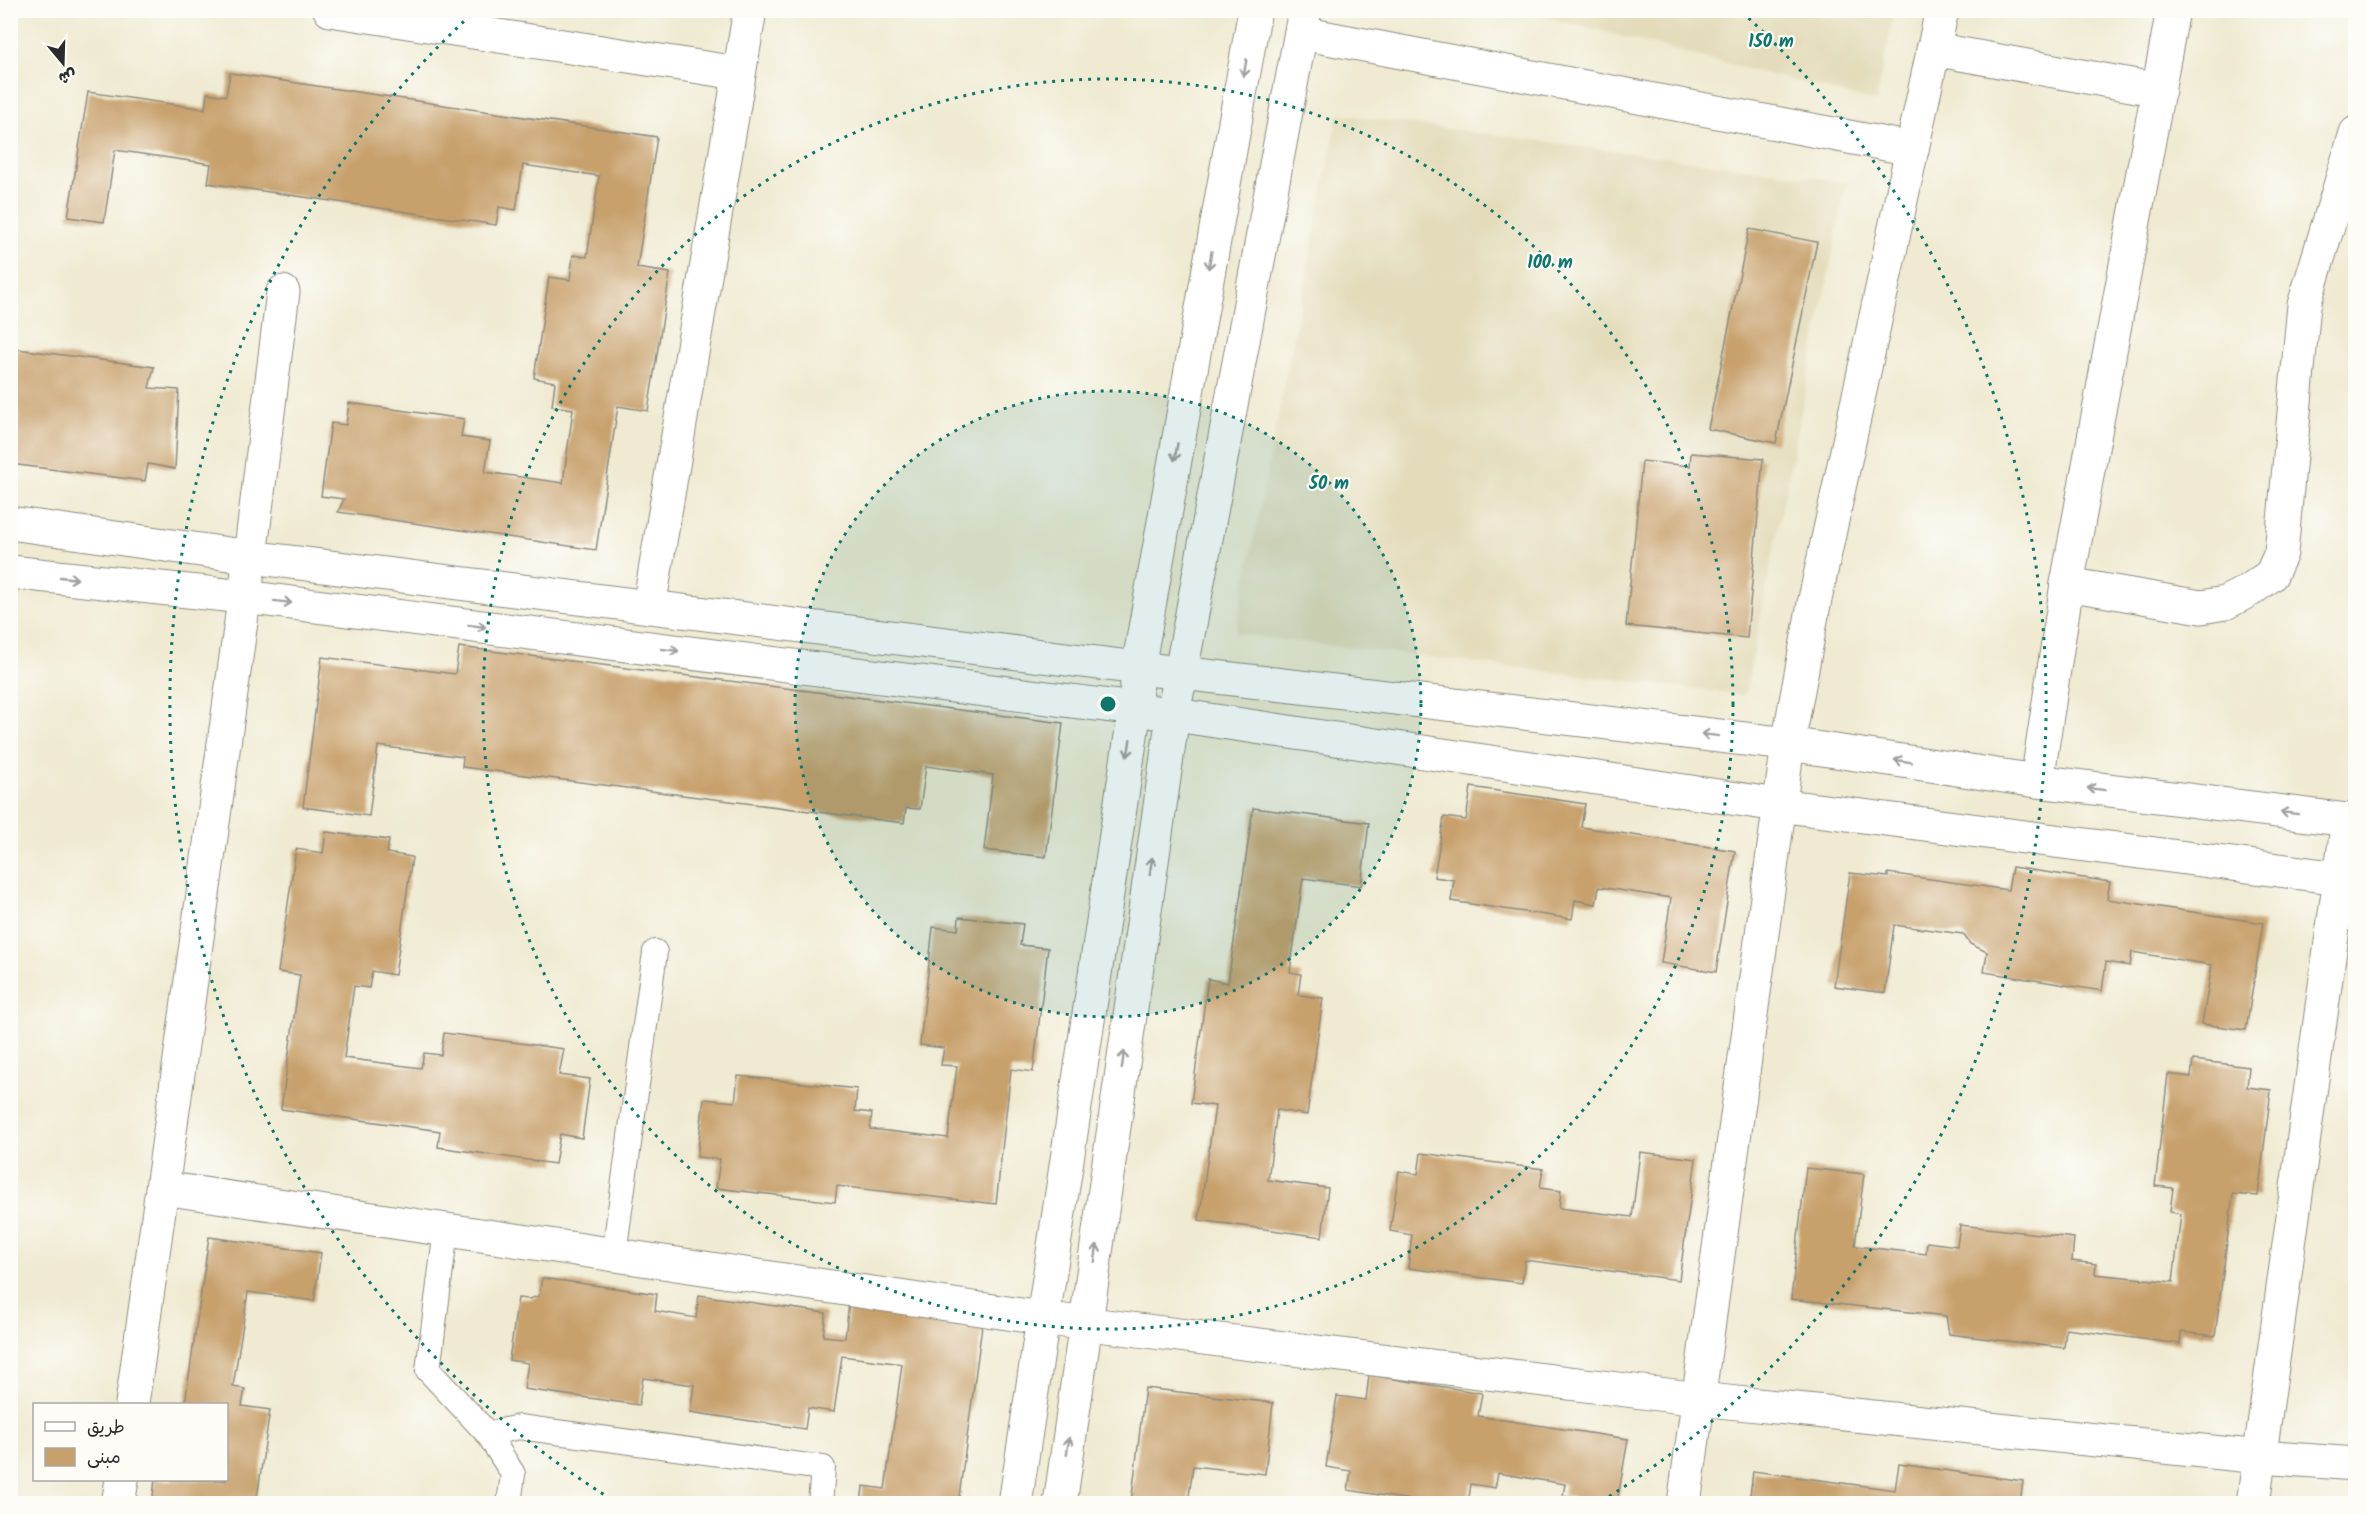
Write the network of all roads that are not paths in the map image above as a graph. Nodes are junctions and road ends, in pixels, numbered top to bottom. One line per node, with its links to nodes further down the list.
1 (330, 10): 8 (street)
2 (750, 10): 8 (street)
3 (1255, 10): 19 (street, one-way to 19)
4 (1941, 10): 7 (street)
5 (2173, 10): 9 (street)
6 (1303, 22): 11 (street); 20 (street)
7 (1933, 49): 9 (street); 11 (street)
8 (738, 73): 18 (street)
9 (2159, 90): 16 (street)
10 (2355, 133): 16 (street)
11 (1912, 149): 23 (street)
12 (283, 292): 14 (street)
13 (10, 523): 14 (street)
14 (250, 557): 17 (street); 18 (street)
15 (10, 572): 17 (street, one-way to 17)
16 (2067, 584): 24 (street)
17 (244, 597): 21 (street, one-way to 21); 29 (street)
18 (649, 607): 19 (street)
19 (1138, 668): 20 (street); 21 (street)
20 (1180, 673): 22 (street); 23 (street, one-way to 20)
21 (1135, 709): 22 (street); 32 (street, one-way to 32)
22 (1173, 715): 25 (street); 33 (street, one-way to 22)
23 (1788, 744): 24 (street, one-way to 23); 25 (street)
24 (2037, 781): 26 (street, one-way to 24)
25 (1778, 805): 27 (street); 34 (street)
26 (2351, 821): 27 (street)
27 (2340, 878): 37 (street)
28 (655, 952): 31 (lane)
29 (163, 1188): 30 (street); 35 (street)
30 (446, 1230): 31 (street); 36 (lane)
31 (614, 1254): 32 (street)
32 (1041, 1318): 33 (street); 43 (street)
33 (1086, 1323): 34 (street); 44 (street, one-way to 33)
34 (1699, 1399): 37 (street); 45 (street)
35 (132, 1403)
36 (488, 1434): 41 (lane); 42 (lane)
37 (2260, 1457): 38 (street); 46 (street)
38 (2355, 1464)
39 (122, 1481): 40 (street)
40 (118, 1503)
41 (509, 1503)
42 (820, 1503)
43 (1015, 1503)
44 (1060, 1503)
45 (1684, 1503)
46 (2253, 1503)

